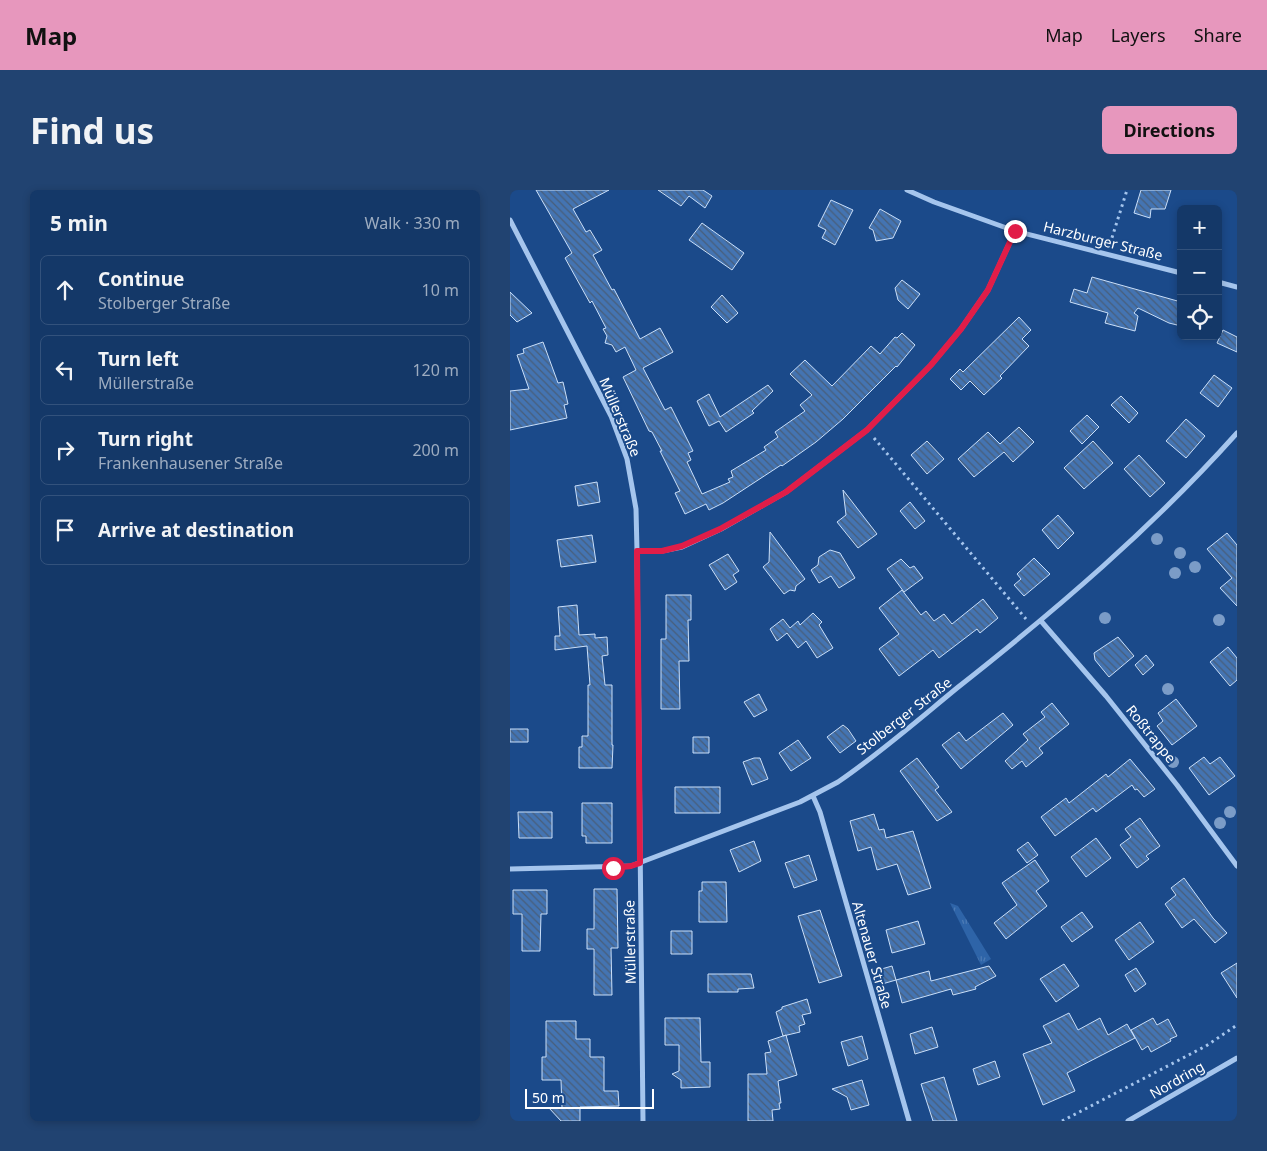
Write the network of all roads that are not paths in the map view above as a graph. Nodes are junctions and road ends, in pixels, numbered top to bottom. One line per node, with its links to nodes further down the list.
1 (907, 190): 3 (street, Harzburger Straße)
2 (510, 220): 8 (street, Müllerstraße)
3 (1015, 231): 4 (street, Harzburger Straße); 8 (street)
4 (1177, 272)
5 (1222, 283): 6 (street)
6 (1237, 287)
7 (1237, 433): 9 (street, Stolberger Straße)
8 (637, 551): 11 (street, Müllerstraße)
9 (1041, 621): 10 (street, Stolberger Straße); 12 (street, Roßtrappe)
10 (813, 796): 11 (street, Stolberger Straße); 16 (street, Altenauer Straße)
11 (640, 863): 13 (street, Stolberger Straße); 15 (street, Müllerstraße)
12 (1237, 866)
13 (510, 869)
14 (1237, 1058): 17 (street, Nordring)
15 (643, 1121)
16 (909, 1121)
17 (1128, 1121)

